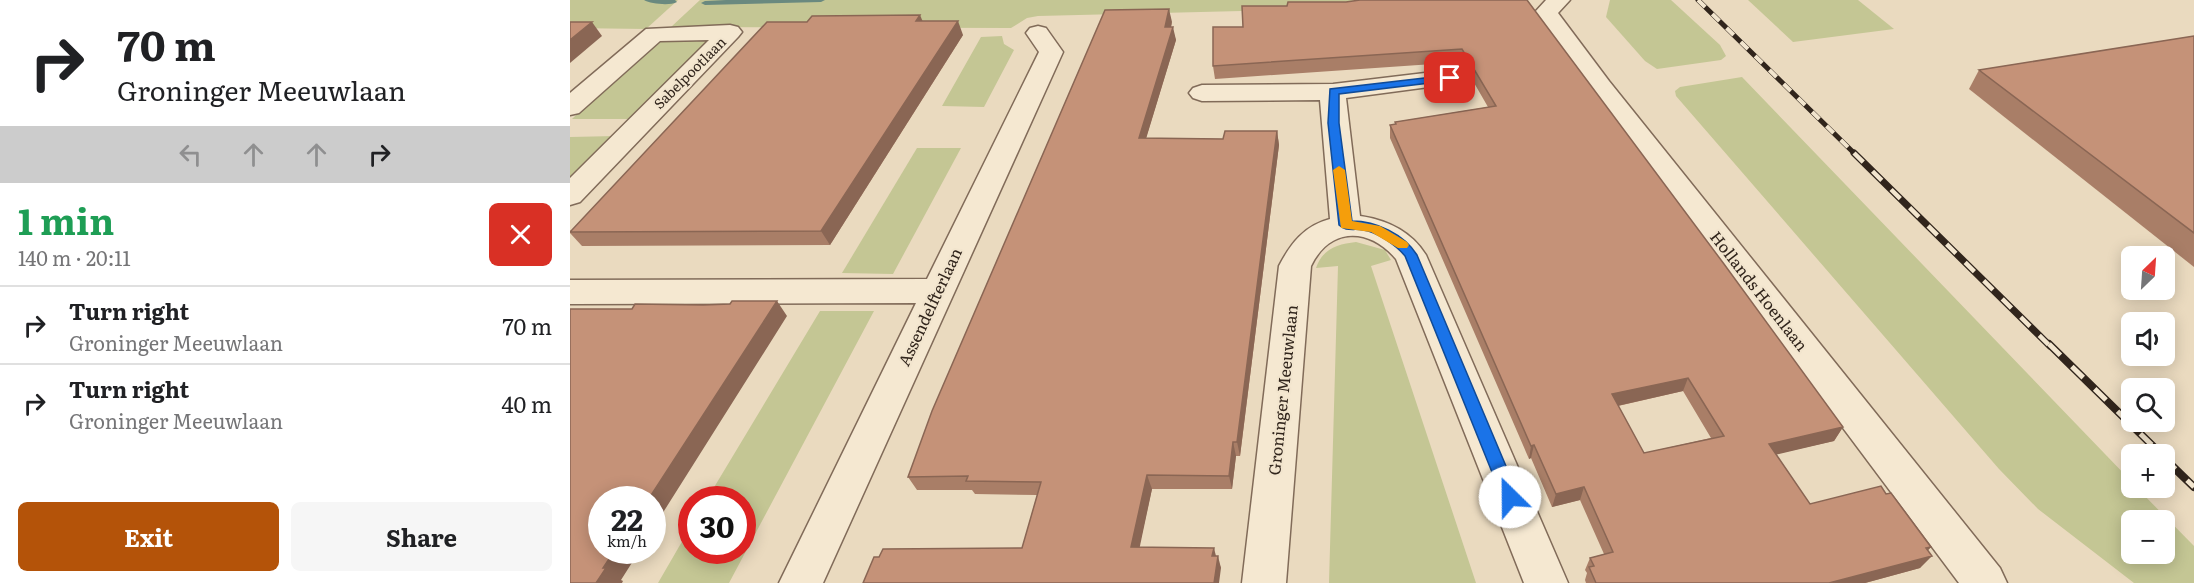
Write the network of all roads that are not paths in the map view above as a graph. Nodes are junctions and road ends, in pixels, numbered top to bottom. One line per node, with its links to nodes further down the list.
1 (1558, 0): 14 (street, Hollands Hoenlaan)
2 (1038, 33): 9 (street, Assendelfterlaan)
3 (1450, 78): 4 (street)
4 (1333, 92): 5 (street); 8 (street)
5 (1202, 93)
6 (570, 107): 7 (street, Sabelpootlaan)
7 (570, 195)
8 (1346, 225): 12 (street, Groninger Meeuwlaan); 13 (street, Groninger Meeuwlaan)
9 (938, 291): 10 (street); 11 (street, Assendelfterlaan)
10 (570, 292)
11 (801, 583)
12 (1264, 583)
13 (1546, 583)
14 (1985, 583)

